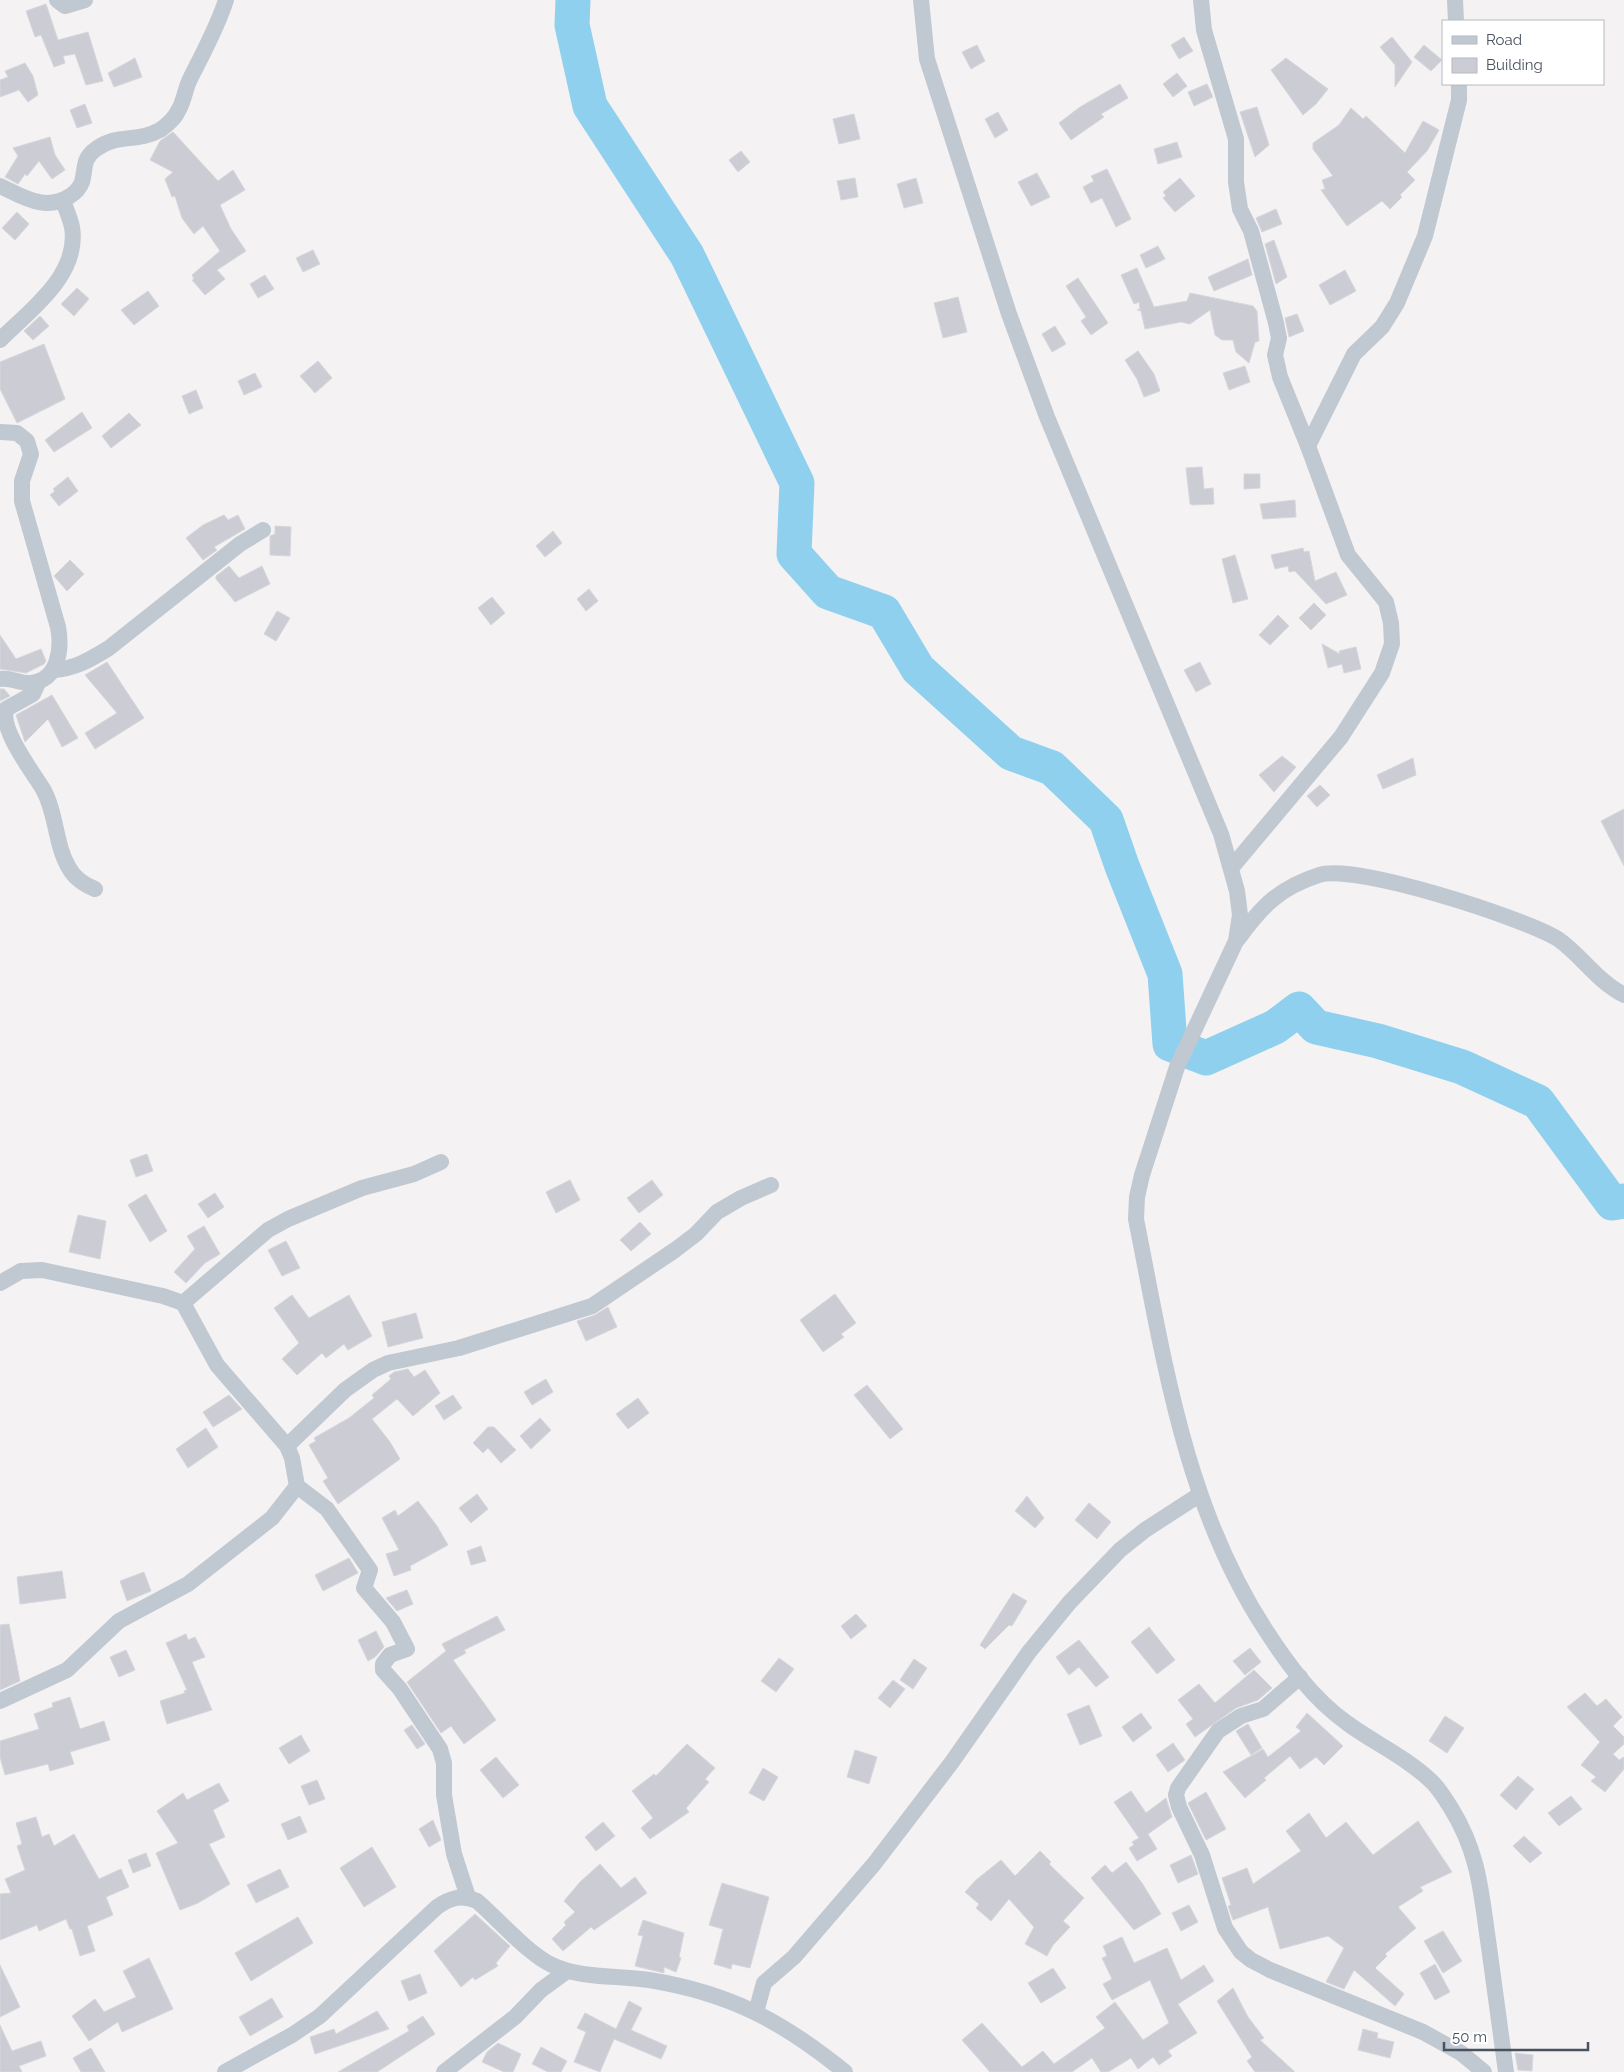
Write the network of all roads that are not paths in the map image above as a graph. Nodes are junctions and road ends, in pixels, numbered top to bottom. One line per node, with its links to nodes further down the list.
1 (57, 0): 2 (street)
2 (85, 0)
3 (226, 0): 10 (street)
4 (921, 0): 18 (street)
5 (1201, 0): 13 (street)
6 (1455, 0): 7 (street)
7 (1456, 20)
8 (1459, 85): 13 (street)
9 (0, 186): 10 (street)
10 (63, 201): 11 (street)
11 (0, 340)
12 (0, 432): 15 (street)
13 (1308, 446): 18 (street)
14 (263, 530): 15 (street)
15 (53, 670): 17 (street)
16 (0, 679): 17 (street)
17 (39, 680): 19 (street)
18 (1232, 866): 20 (street)
19 (95, 889)
20 (1236, 941): 21 (street); 28 (street)
21 (1624, 995)
22 (441, 1162): 25 (street)
23 (772, 1185): 26 (street)
24 (0, 1283): 25 (street)
25 (183, 1303): 26 (street)
26 (286, 1446): 27 (street)
27 (297, 1486): 30 (street); 31 (street)
28 (1199, 1495): 29 (street); 33 (street)
29 (1300, 1677): 37 (street); 38 (street)
30 (0, 1700)
31 (468, 1897): 32 (street); 34 (street)
32 (567, 1971): 33 (street); 35 (street)
33 (756, 2012): 36 (street)
34 (225, 2072)
35 (444, 2072)
36 (845, 2072)
37 (1484, 2072)
38 (1506, 2072)

